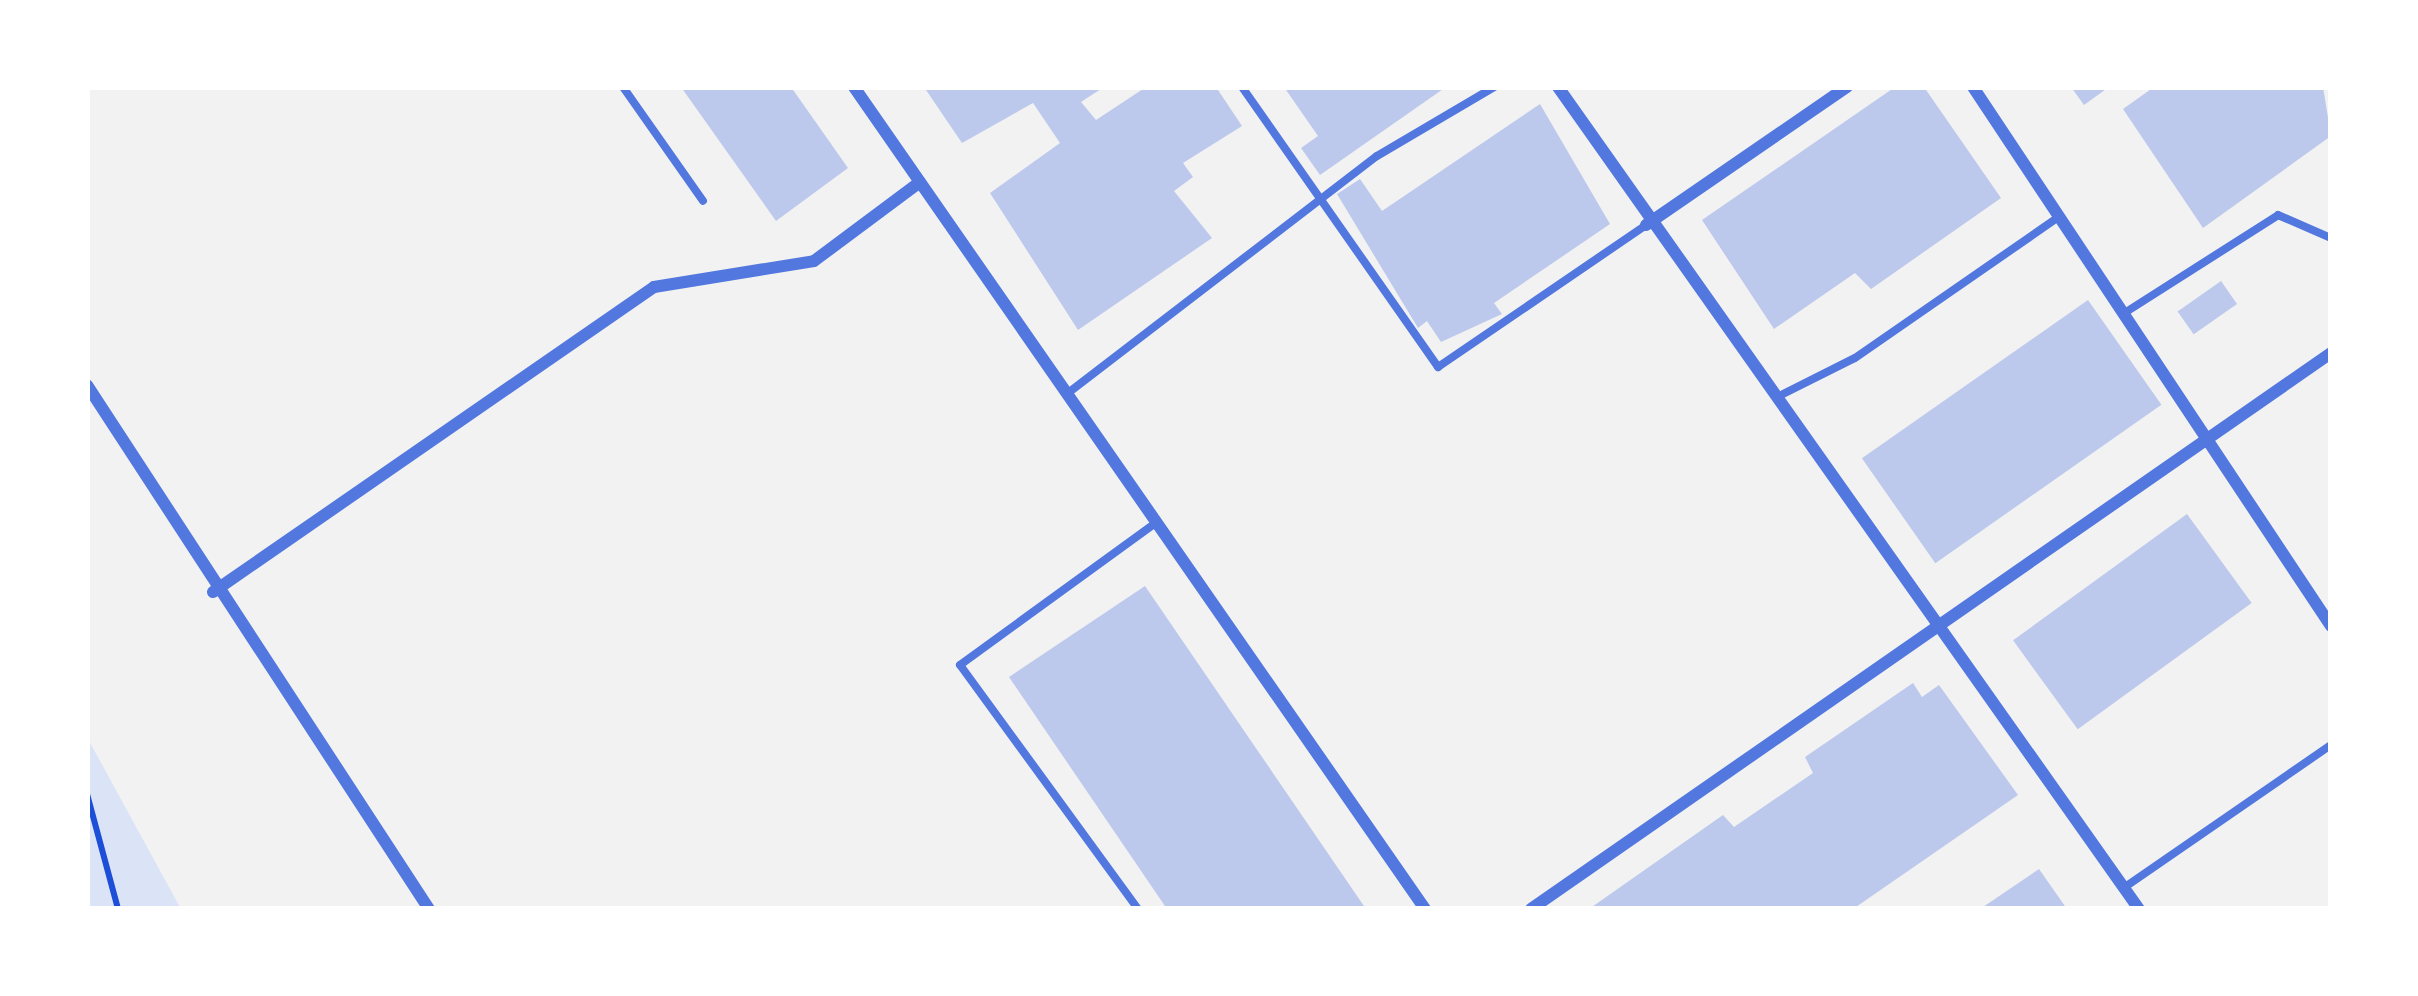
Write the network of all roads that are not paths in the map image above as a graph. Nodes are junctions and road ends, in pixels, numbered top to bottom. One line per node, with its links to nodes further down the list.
1 (623, 87): 10 (lane)
2 (854, 87): 8 (street)
3 (1242, 87): 9 (lane)
4 (1493, 87): 9 (lane)
5 (1558, 87): 12 (street)
6 (1847, 87): 12 (street)
7 (1973, 87): 11 (street)
8 (920, 182): 17 (street); 21 (street)
9 (1319, 199): 12 (lane); 17 (lane)
10 (703, 201)
11 (2061, 215): 14 (street); 18 (lane)
12 (1646, 225): 18 (street)
13 (2331, 238): 14 (lane)
14 (2126, 312): 19 (street)
15 (2331, 353): 19 (street)
16 (87, 385): 21 (street)
17 (1067, 394): 20 (street)
18 (1783, 394): 22 (street)
19 (2215, 437): 22 (street); 23 (street)
20 (1154, 524): 27 (lane); 28 (street)
21 (213, 592): 26 (street)
22 (1940, 622): 25 (street); 29 (street)
23 (2331, 626)
24 (2331, 745): 25 (lane)
25 (2124, 887): 30 (street)
26 (429, 909)
27 (1138, 909)
28 (1425, 909)
29 (1531, 909)
30 (2138, 909)

